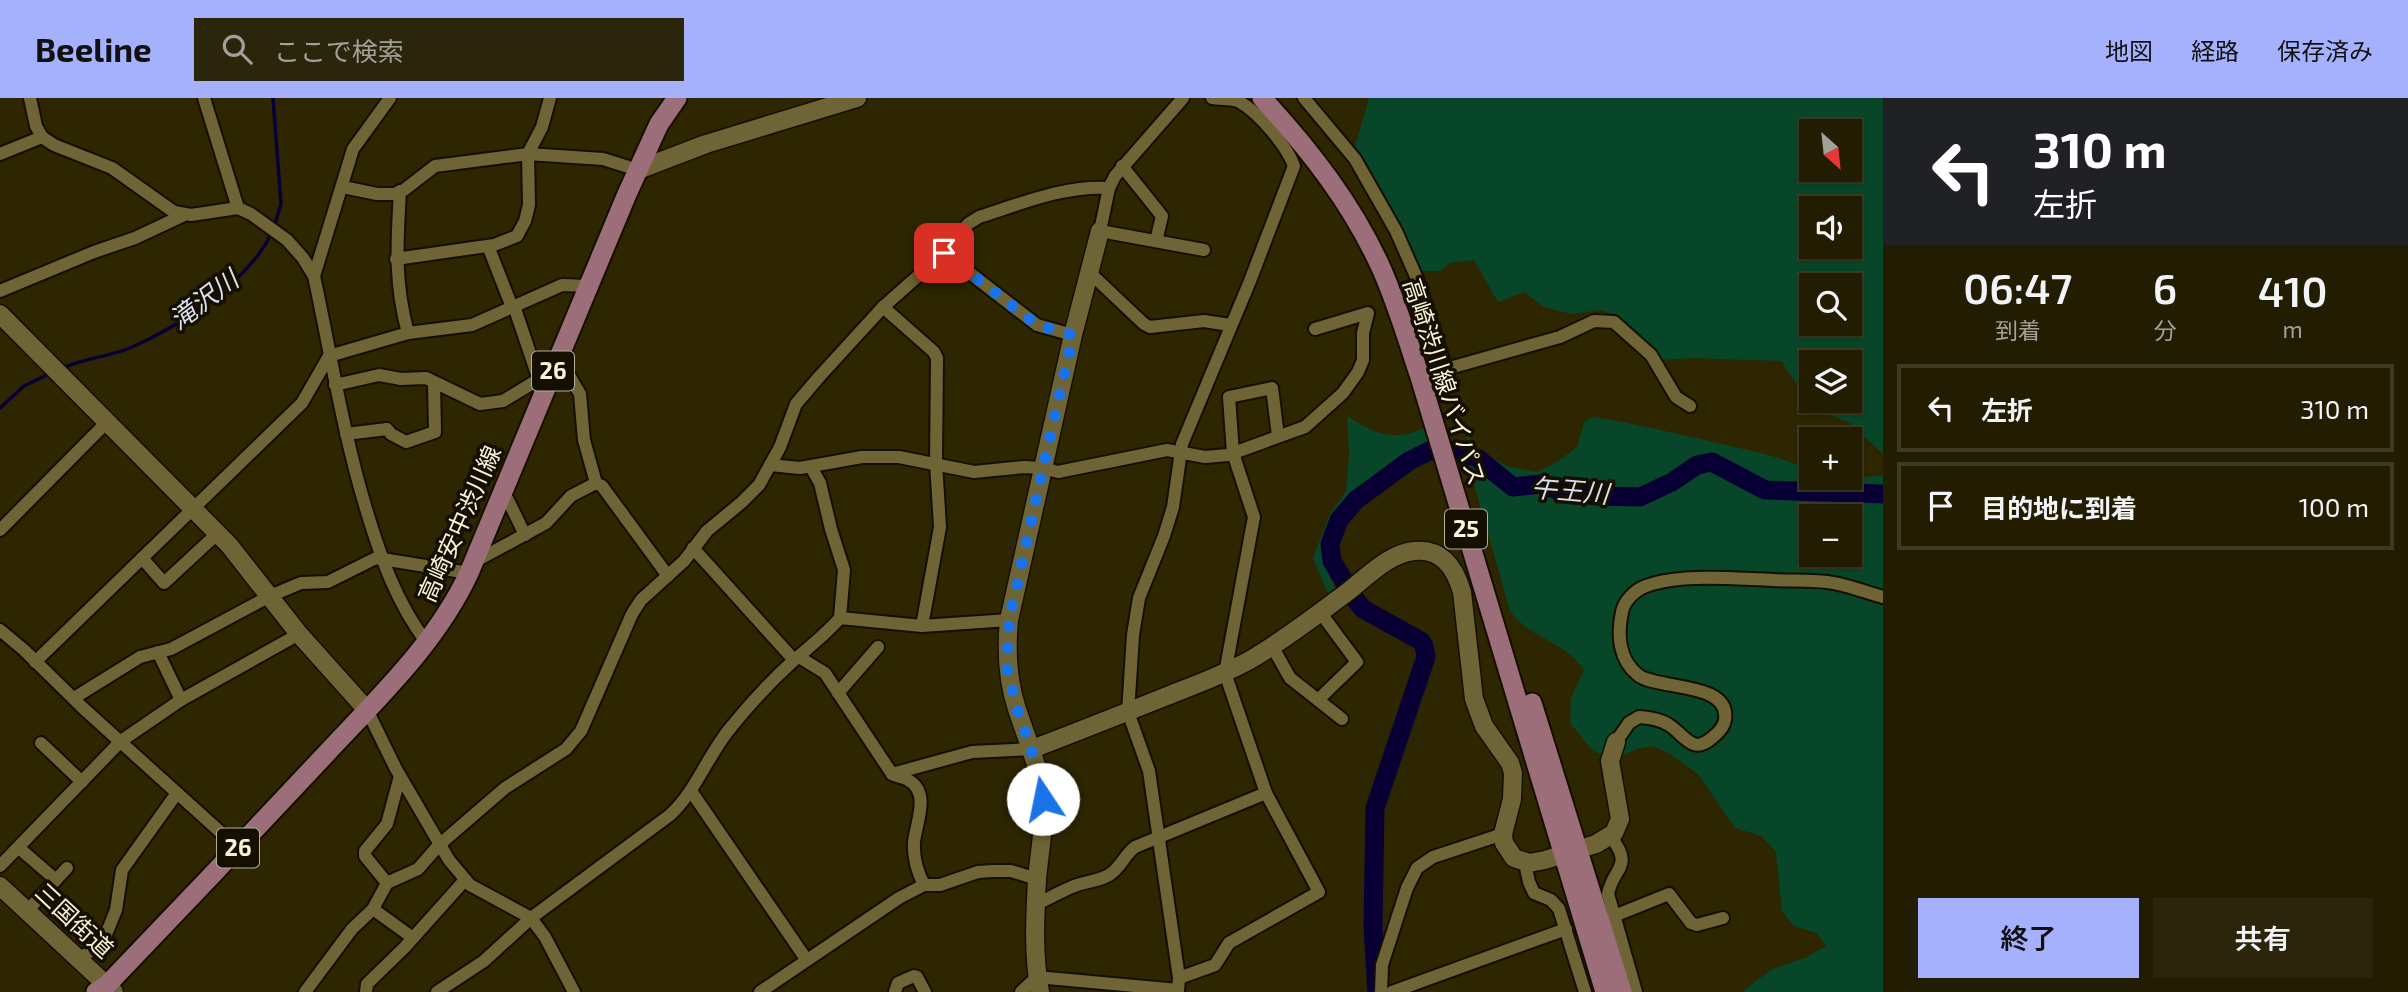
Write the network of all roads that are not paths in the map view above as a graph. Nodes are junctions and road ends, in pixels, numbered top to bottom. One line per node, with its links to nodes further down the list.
1 (30, 98): 13 (street)
2 (204, 98): 21 (street)
3 (390, 98): 18 (street)
4 (550, 98): 15 (street)
5 (677, 98): 17 (main road, 高崎安中渋川線 / 26)
6 (857, 98): 17 (street)
7 (1183, 98): 16 (street)
8 (1212, 98): 36 (street)
9 (1262, 98): 104 (main road, 高崎渋川線バイパス / 25)
10 (1280, 98): 104 (main road, 高崎渋川線バイパス / 25)
11 (1304, 98): 12 (street)
12 (1315, 104): 45 (street)
13 (42, 137): 14 (street); 22 (street)
14 (0, 154)
15 (528, 154): 17 (street); 20 (street); 25 (street)
16 (1122, 166): 19 (street); 24 (street)
17 (638, 170): 31 (main road, 高崎安中渋川線 / 26)
18 (343, 187): 20 (street); 30 (street)
19 (1109, 188): 23 (street); 27 (street)
20 (400, 191): 28 (street)
21 (238, 208): 22 (street); 30 (street)
22 (184, 215): 32 (street)
23 (1100, 230): 24 (street); 29 (street)
24 (1156, 241): 26 (street)
25 (488, 246): 28 (street); 33 (street)
26 (1204, 250)
27 (944, 253): 34 (street); 39 (street)
28 (396, 258): 38 (street)
29 (1088, 271): 36 (street); 39 (street)
30 (314, 276): 40 (street)
31 (588, 286): 33 (street); 41 (main road, 高崎安中渋川線 / 26)
32 (0, 291)
33 (513, 307): 38 (street); 42 (street)
34 (883, 307): 51 (street); 52 (street)
35 (0, 314): 46 (street)
36 (1230, 325): 49 (street)
37 (1315, 329): 48 (street)
38 (408, 333): 40 (street)
39 (1073, 335): 54 (street)
40 (329, 356): 44 (street); 57 (street)
41 (559, 358): 42 (main road, 高崎安中渋川線 / 26); 55 (street)
42 (545, 379): 43 (street); 56 (main road, 高崎安中渋川線 / 26)
43 (434, 383): 44 (street); 47 (street)
44 (335, 385): 47 (street)
45 (1690, 406)
46 (107, 422): 57 (street); 58 (street)
47 (346, 434): 62 (street)
48 (1278, 436): 50 (street); 50 (street)
49 (1180, 451): 50 (street); 54 (street); 86 (street)
50 (1233, 453): 80 (street)
51 (936, 463): 53 (street); 54 (street); 71 (street)
52 (770, 465): 53 (street); 61 (street)
53 (811, 467): 69 (street)
54 (1043, 468): 70 (street)
55 (596, 483): 60 (street); 65 (street)
56 (501, 496): 60 (street); 64 (main road, 高崎安中渋川線 / 26)
57 (194, 507): 59 (street); 63 (street)
58 (0, 530)
59 (218, 533): 63 (street); 66 (street)
60 (525, 535): 64 (street)
61 (693, 548): 65 (street); 78 (street)
62 (380, 557): 64 (street); 66 (street); 74 (street)
63 (142, 558): 79 (street)
64 (471, 568): 74 (main road, 高崎安中渋川線 / 26)
65 (668, 576): 101 (street)
66 (270, 596): 73 (street); 77 (street)
67 (1883, 597): 89 (street)
68 (1320, 612): 75 (street); 84 (street); 98 (street)
69 (839, 618): 71 (street); 78 (street)
70 (1009, 620): 71 (street); 91 (street)
71 (922, 626)
72 (0, 631): 79 (street)
73 (299, 634): 83 (street); 85 (street)
74 (427, 643): 85 (main road, 高崎安中渋川線 / 26)
75 (1272, 646): 80 (street); 84 (street)
76 (878, 647): 81 (street)
77 (158, 652): 82 (street); 83 (street)
78 (797, 659): 81 (street); 95 (street)
79 (35, 662): 82 (street)
80 (1225, 673): 86 (street); 97 (street)
81 (838, 693): 92 (street)
82 (74, 698): 88 (street)
83 (181, 700): 88 (street)
84 (1318, 700): 87 (street)
85 (367, 710): 93 (street); 103 (main road, 高崎安中渋川線 / 26)
86 (1128, 712): 91 (street); 100 (street)
87 (1342, 719)
88 (121, 741): 94 (street); 96 (street)
89 (1616, 742): 99 (street)
90 (41, 743): 94 (street)
91 (1032, 750): 92 (street); 108 (street)
92 (892, 775): 112 (street)
93 (400, 776): 101 (street); 111 (street)
94 (82, 782): 102 (street)
95 (691, 791): 118 (street); 122 (street)
96 (177, 793): 103 (street); 123 (street)
97 (1266, 793): 100 (street); 125 (street)
98 (1503, 834): 105 (street); 136 (street)
99 (1610, 836): 104 (street); 117 (street)
100 (1159, 837): 114 (street); 125 (street)
101 (439, 845): 110 (street); 111 (street)
102 (19, 848): 106 (street); 109 (street)
103 (238, 848): 127 (main road, 高崎安中渋川線 / 26)
104 (1571, 852): 105 (street); 139 (main road, 高崎渋川線バイパス / 25); 140 (main road, 高崎渋川線バイパス / 25)
105 (1525, 863): 120 (street)
106 (0, 866)
107 (67, 867): 109 (street)
108 (1038, 879): 112 (street); 114 (street)
109 (55, 880): 116 (street)
110 (464, 881): 118 (street); 121 (street)
111 (387, 883): 115 (street)
112 (924, 885): 122 (street)
113 (0, 886): 116 (street, 三国街道)
114 (1037, 904): 124 (street)
115 (373, 909): 121 (street); 128 (street)
116 (27, 911): 123 (street, 三国街道)
117 (1614, 916): 119 (street); 141 (street)
118 (531, 918): 130 (street); 131 (street)
119 (1723, 918)
120 (1566, 929): 126 (street); 138 (street)
121 (413, 938): 129 (street)
122 (806, 959): 132 (street)
123 (80, 960): 127 (street, 三国街道)
124 (1039, 985): 125 (street); 135 (street)
125 (1178, 987)
126 (1411, 989): 137 (street)
127 (106, 990)
128 (305, 992)
129 (366, 992)
130 (437, 992)
131 (575, 992)
132 (760, 992)
133 (895, 992): 134 (street)
134 (925, 992)
135 (1021, 992)
136 (1381, 992)
137 (1392, 992)
138 (1585, 992)
139 (1605, 992)
140 (1622, 992)
141 (1636, 992)

